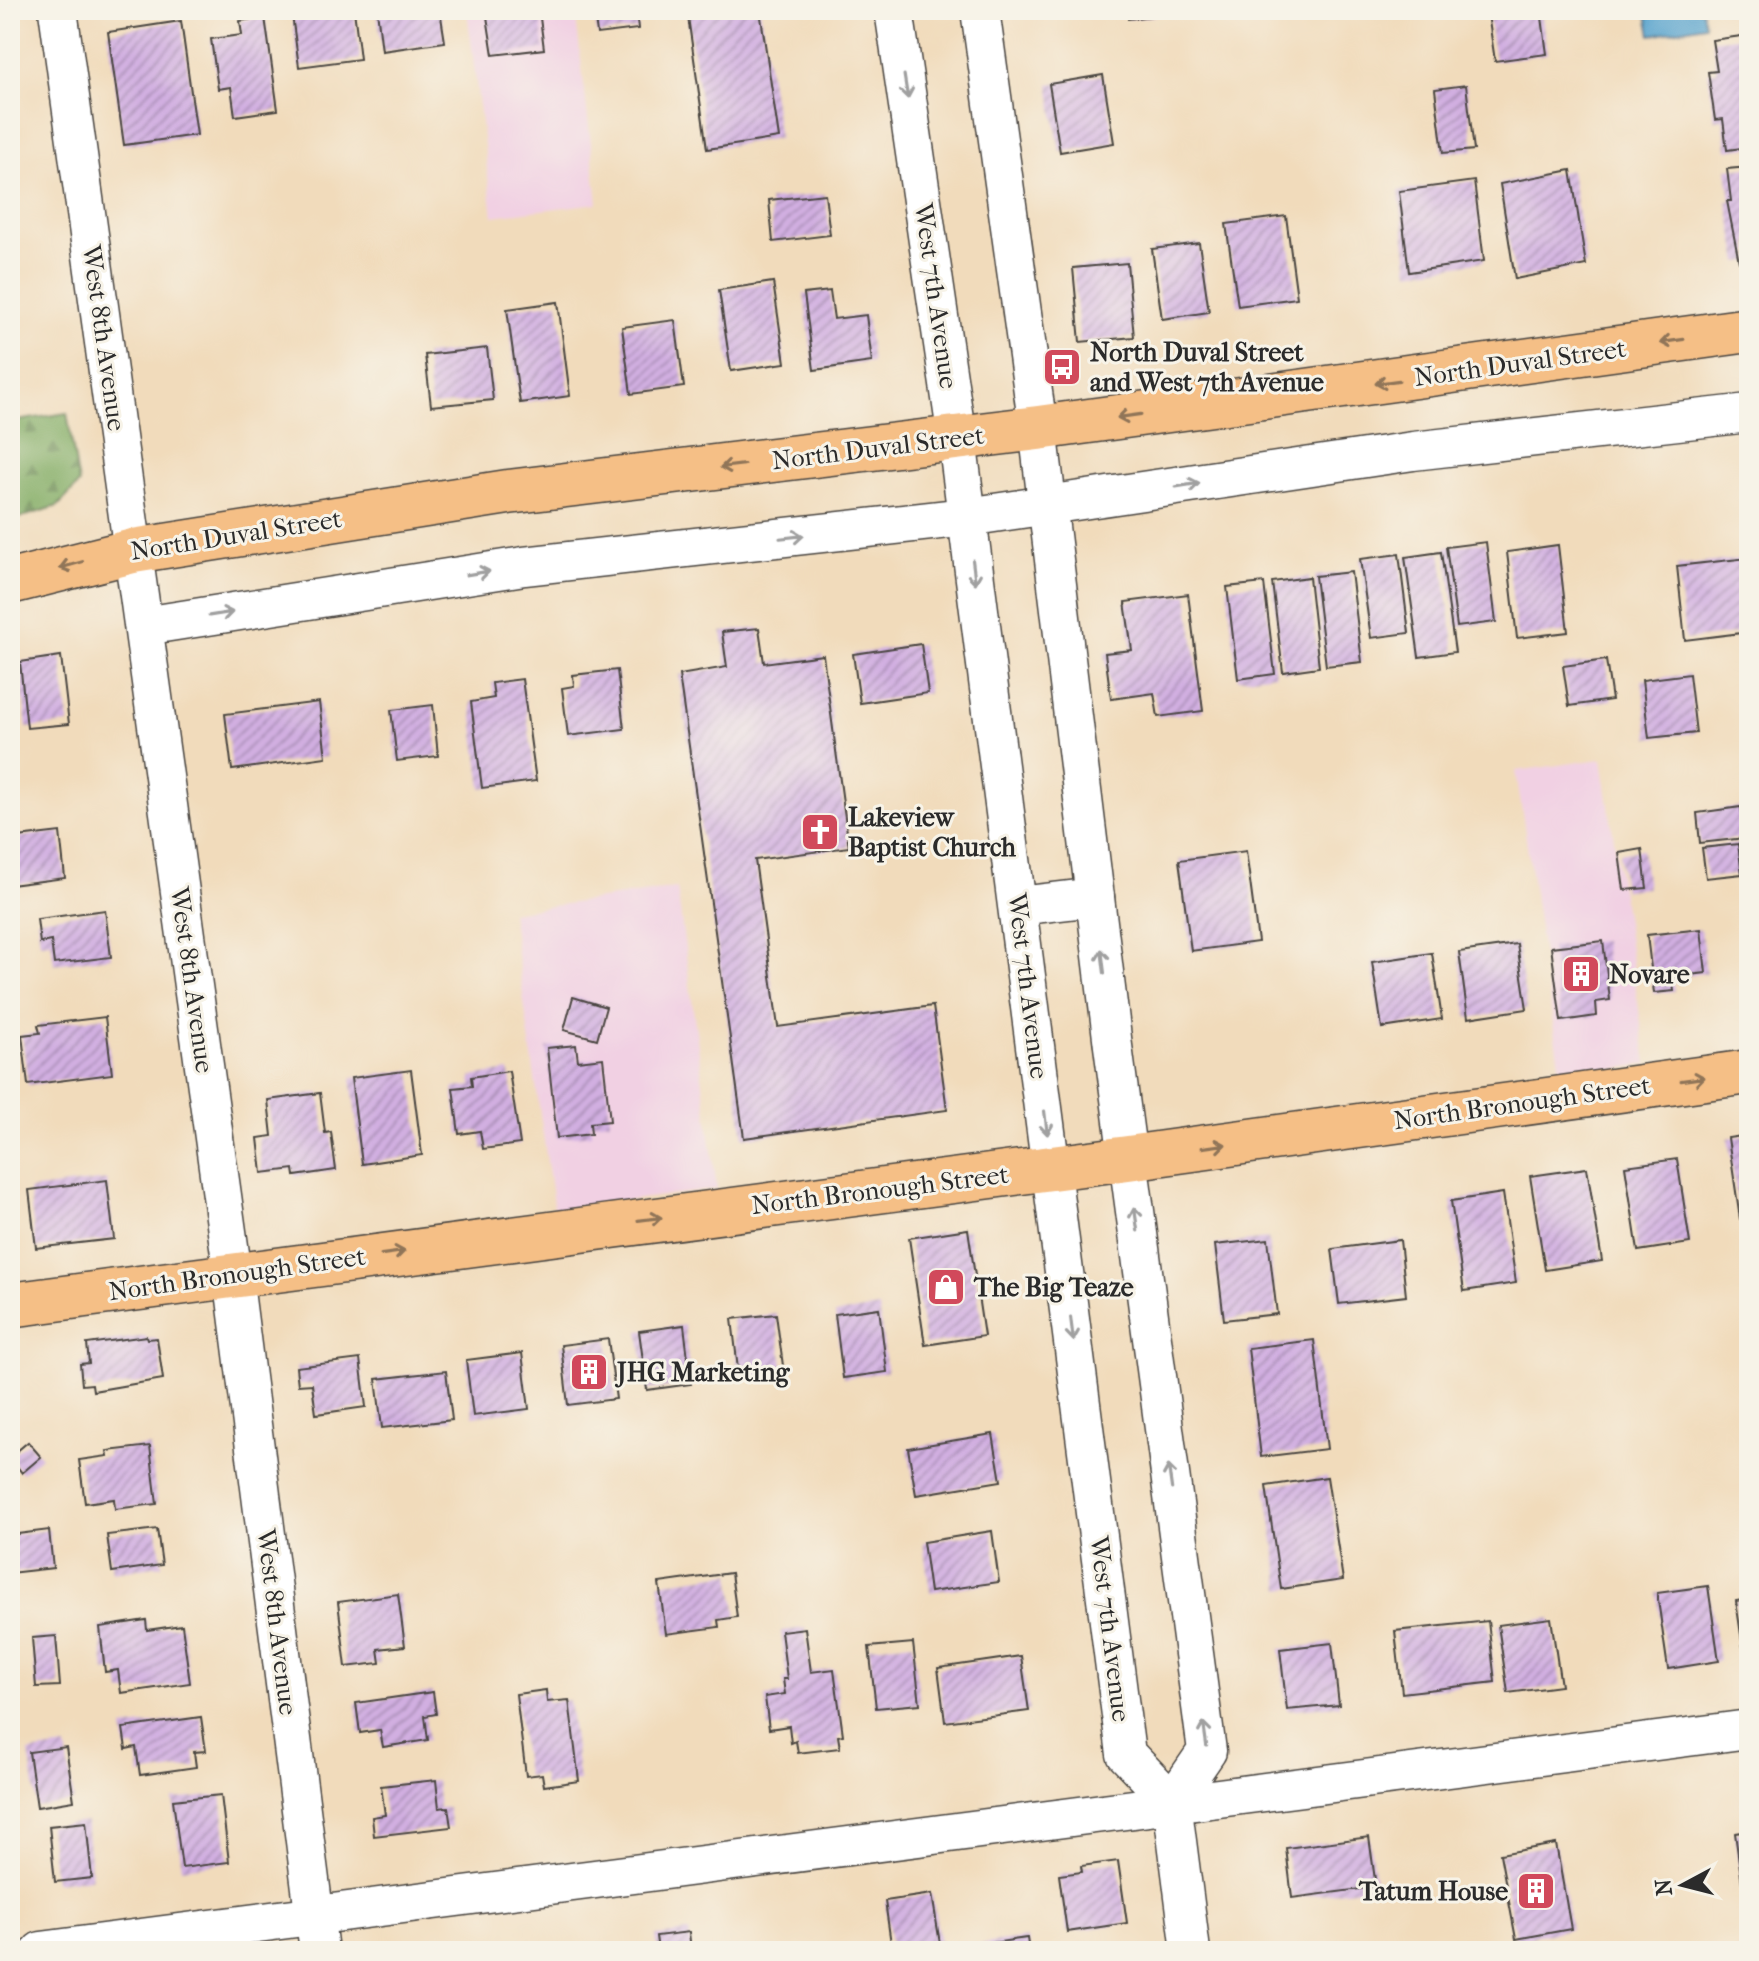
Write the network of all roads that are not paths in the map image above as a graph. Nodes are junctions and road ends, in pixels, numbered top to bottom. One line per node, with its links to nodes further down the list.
1 (58, 10): 10 (street, West 8th Avenue)
2 (894, 10): 7 (street, West 7th Avenue, one-way to 7)
3 (980, 10): 6 (street)
4 (1749, 330): 6 (main road, North Duval Street, one-way to 6)
5 (1749, 413): 8 (street, one-way to 5)
6 (1038, 428): 7 (main road, North Duval Street); 8 (street)
7 (957, 439): 9 (street, West 7th Avenue); 10 (main road, North Duval Street, one-way to 10)
8 (1048, 507): 9 (street); 13 (street)
9 (967, 517): 12 (street, one-way to 9); 14 (street, West 7th Avenue, one-way to 14)
10 (133, 551): 11 (main road, North Duval Street, one-way to 11); 12 (street, West 8th Avenue)
11 (10, 582)
12 (144, 626): 18 (street, West 8th Avenue)
13 (1095, 897): 14 (street); 16 (street, one-way to 13)
14 (1018, 906): 17 (street, West 7th Avenue, one-way to 17)
15 (1749, 1072): 16 (main road, North Bronough Street, one-way to 15)
16 (1128, 1158): 17 (main road, North Bronough Street); 21 (street, one-way to 16)
17 (1052, 1168): 18 (main road, North Bronough Street, one-way to 17); 21 (street, West 7th Avenue, one-way to 21)
18 (233, 1275): 19 (main road, North Bronough Street); 22 (street, West 8th Avenue)
19 (10, 1305)
20 (1749, 1729): 21 (street)
21 (1172, 1802): 22 (street); 24 (street)
22 (317, 1933): 23 (street)
23 (41, 1951)
24 (1191, 1951)

